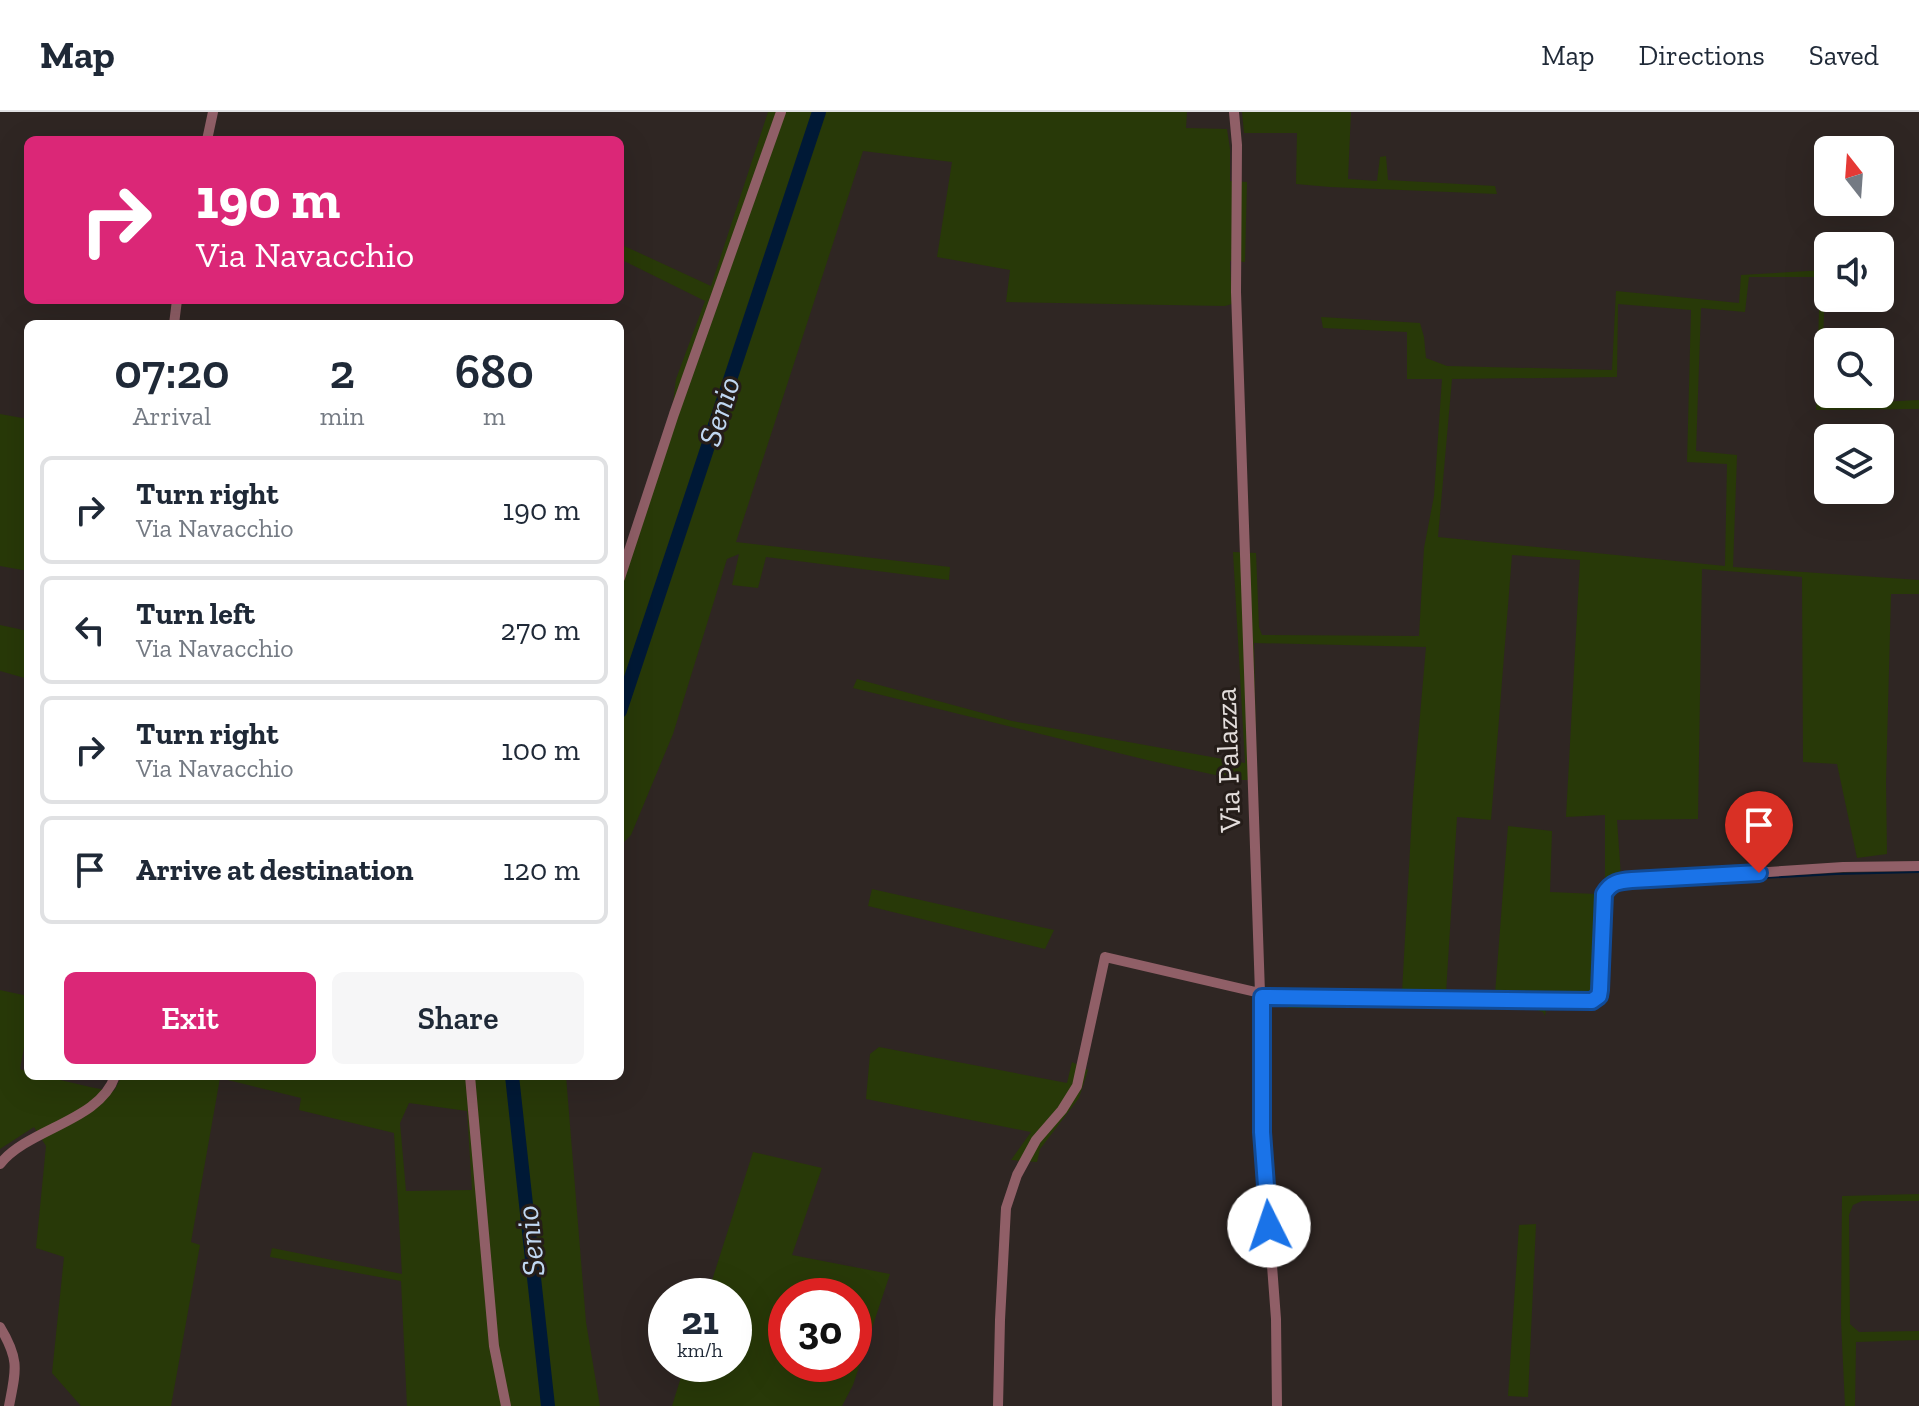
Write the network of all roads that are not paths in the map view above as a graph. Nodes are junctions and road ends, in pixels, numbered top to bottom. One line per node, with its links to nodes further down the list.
1 (213, 112): 4 (street)
2 (781, 112): 5 (street)
3 (1234, 112): 7 (street, Via Palazza)
4 (208, 136)
5 (624, 566)
6 (1919, 866): 7 (street)
7 (1261, 995): 14 (street); 15 (street, Via Palazza)
8 (114, 1080): 10 (street)
9 (470, 1080): 13 (street)
10 (0, 1164)
11 (0, 1327): 12 (street)
12 (9, 1406)
13 (506, 1406)
14 (998, 1406)
15 (1277, 1406)

